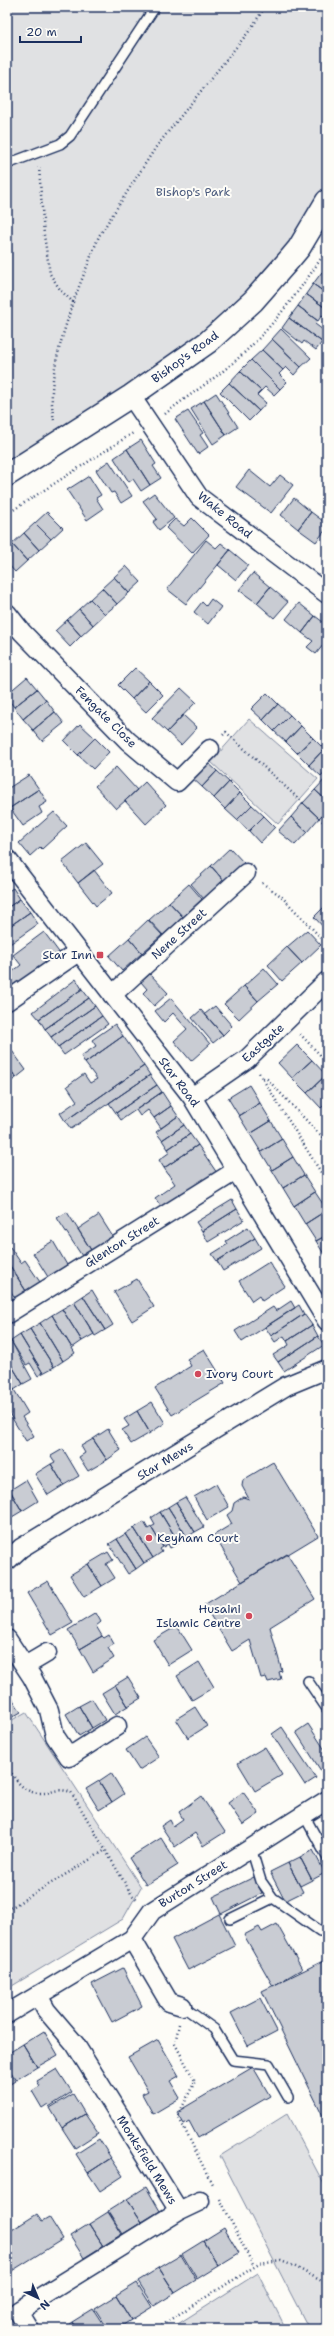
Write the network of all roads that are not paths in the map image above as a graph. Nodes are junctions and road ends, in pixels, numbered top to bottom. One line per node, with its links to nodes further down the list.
1 (155, 7): 2 (lane)
2 (7, 164)
3 (327, 201): 4 (street, Bishop's Road)
4 (131, 396): 5 (street, Bishop's Road); 6 (street, Wake Road)
5 (7, 475)
6 (327, 594)
7 (7, 613): 8 (street, Fengate Close)
8 (210, 749)
9 (7, 860): 11 (street, Star Road)
10 (246, 873): 13 (street, Nene Street)
11 (78, 952): 13 (street, Star Road); 14 (street)
12 (327, 982): 15 (street, Eastgate)
13 (112, 995): 15 (street, Star Road)
14 (7, 1000)
15 (192, 1097): 16 (street, Star Road)
16 (237, 1170): 17 (street, Glenton Street); 18 (street, Star Road)
17 (7, 1314)
18 (327, 1321)
19 (327, 1369): 20 (street, Star Mews)
20 (7, 1561)
21 (7, 1639): 23 (street)
22 (47, 1653): 23 (street)
23 (25, 1666): 26 (street)
24 (308, 1682): 25 (lane)
25 (327, 1709)
26 (116, 1726)
27 (327, 1800): 28 (street, Burton Street)
28 (304, 1815): 29 (street, Burton Street); 30 (lane)
29 (251, 1848): 31 (lane); 34 (street, Burton Street)
30 (327, 1857)
31 (273, 1898): 32 (lane); 33 (lane)
32 (230, 1919)
33 (327, 1928)
34 (132, 1939): 35 (street, Burton Street); 36 (street)
35 (38, 1995): 37 (street, Burton Street); 40 (street, Monksfield Mews)
36 (182, 2006): 38 (lane)
37 (7, 2014)
38 (288, 2097)
39 (200, 2201): 40 (street)
40 (179, 2211): 41 (street, Monksfield Mews)
41 (29, 2329)

